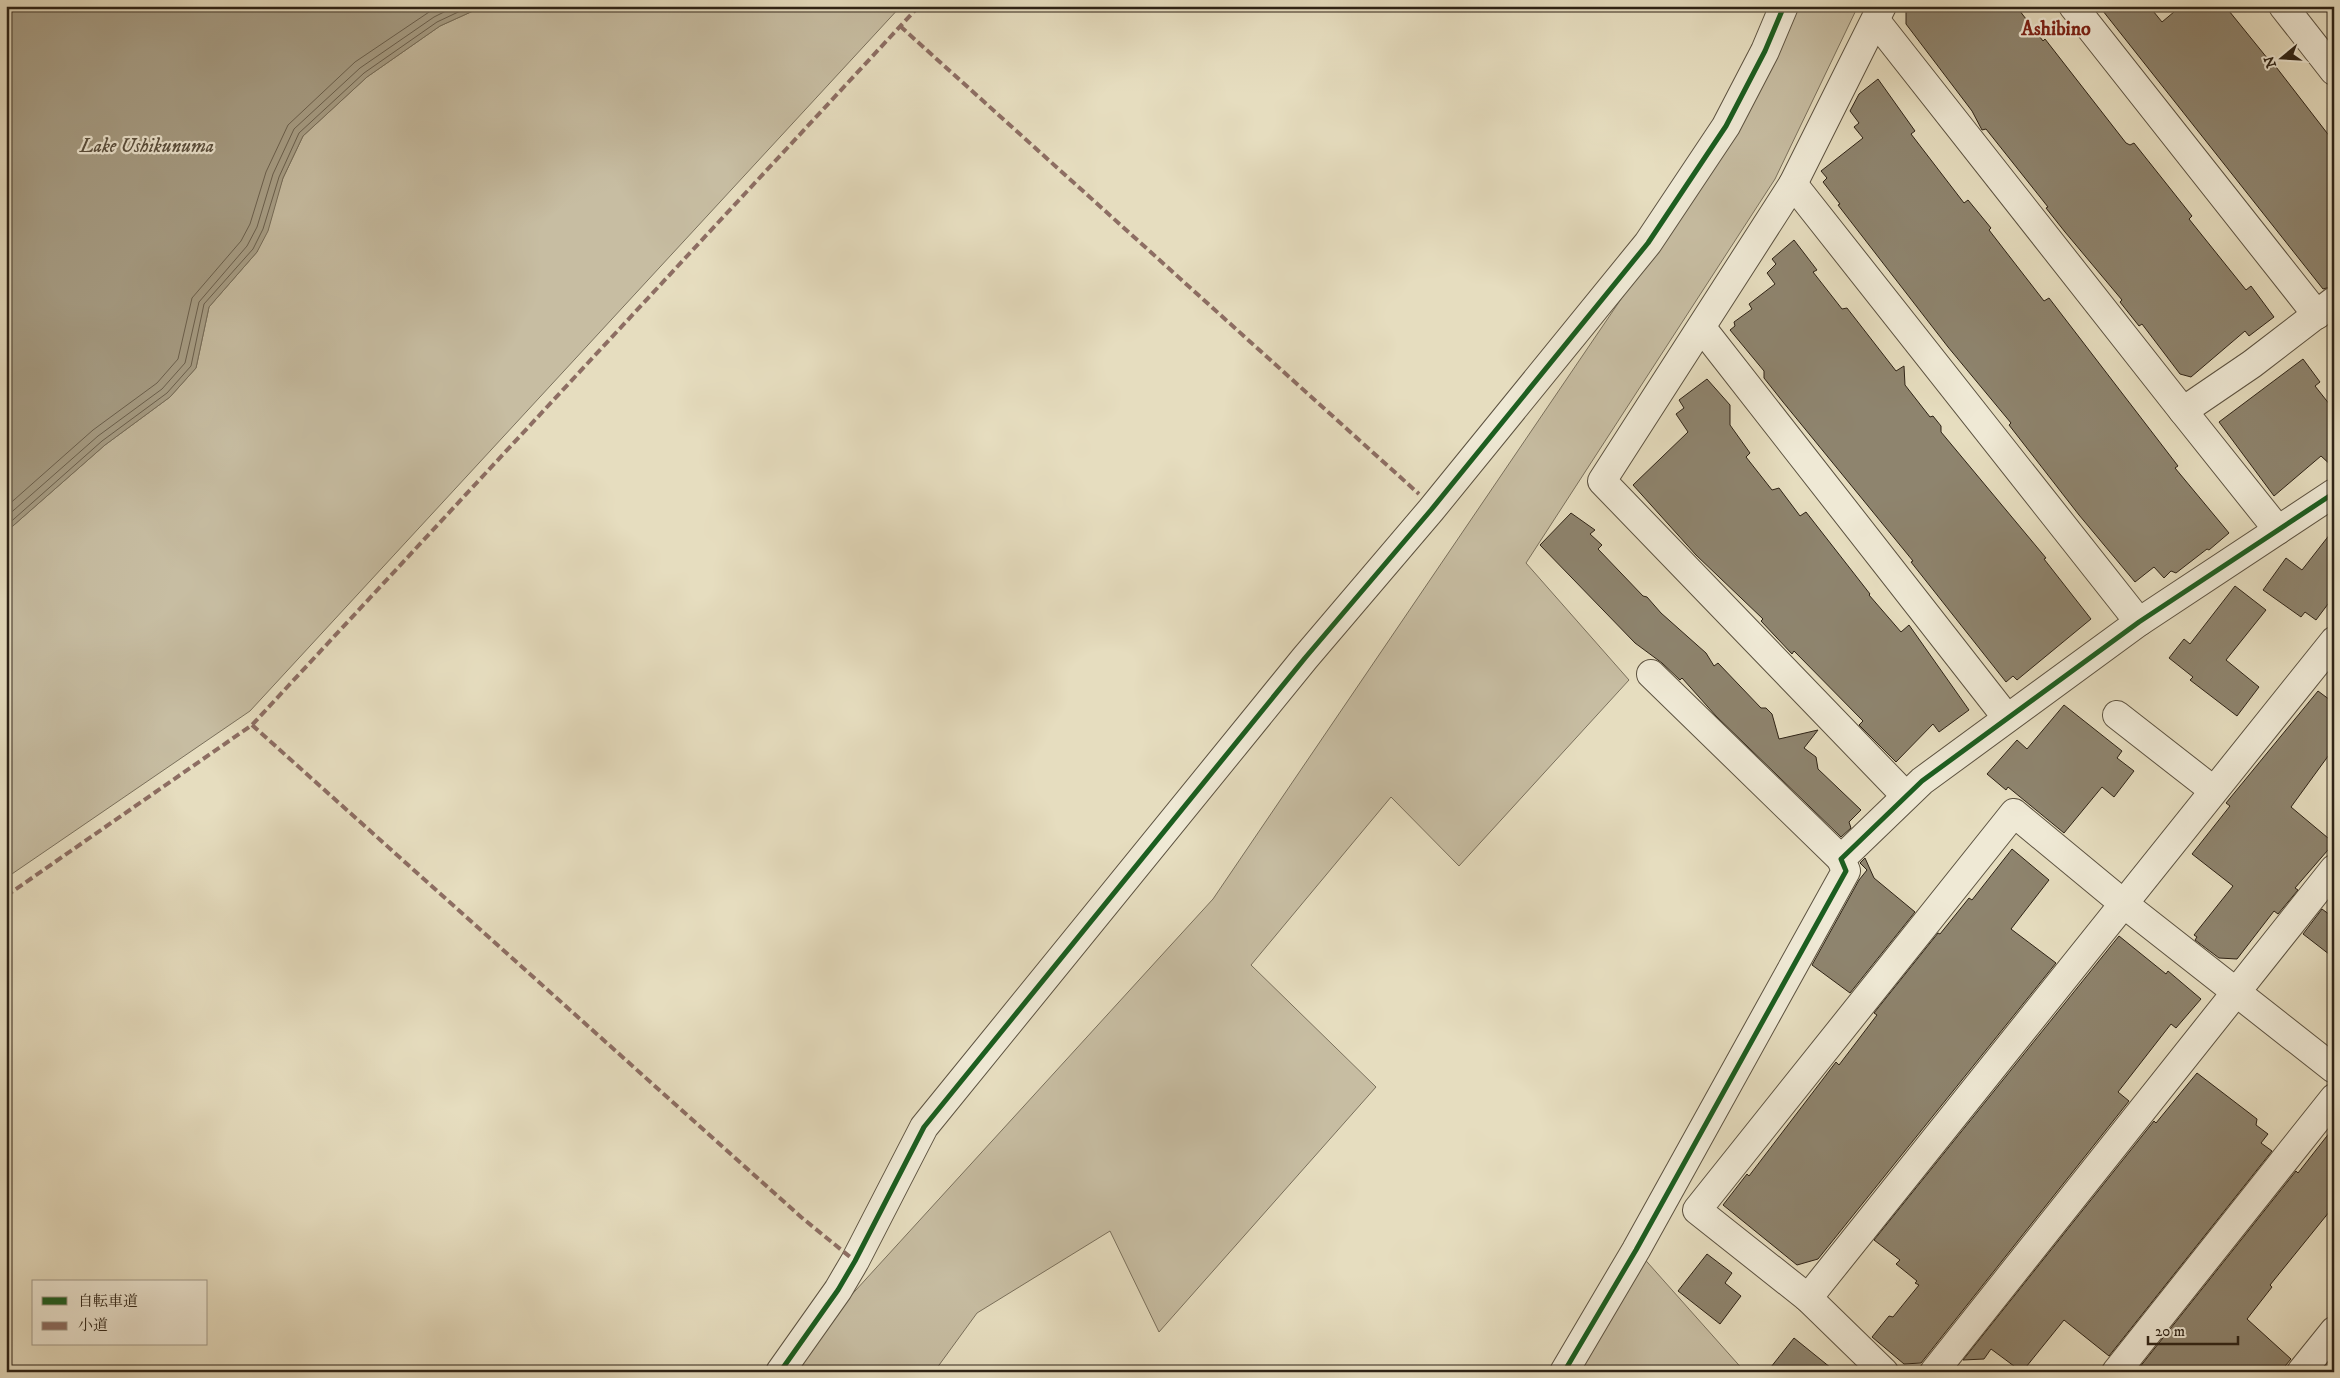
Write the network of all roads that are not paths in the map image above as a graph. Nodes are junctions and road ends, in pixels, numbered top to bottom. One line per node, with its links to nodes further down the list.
1 (1784, 6): 27 (street)
2 (2074, 6): 7 (street)
3 (2283, 6): 5 (street)
4 (1879, 13): 6 (street); 9 (street)
5 (2334, 71)
6 (1794, 184): 8 (street); 12 (street)
7 (2325, 308): 9 (street)
8 (1702, 328): 16 (street); 18 (street)
9 (2183, 411): 11 (street)
10 (2334, 494): 11 (street)
11 (2278, 530): 12 (street)
12 (2139, 622): 16 (street)
13 (2334, 641): 17 (street)
14 (1651, 674): 19 (street)
15 (2117, 715): 17 (street)
16 (2007, 718): 18 (street)
17 (2213, 790): 21 (street)
18 (1905, 795): 19 (street)
19 (1841, 859): 28 (street)
20 (2334, 868): 22 (street)
21 (2124, 904): 22 (street); 25 (street); 25 (street)
22 (2236, 992): 23 (street); 30 (street)
23 (2334, 1069)
24 (2334, 1098): 31 (street)
25 (1808, 1298): 29 (street)
26 (2334, 1331): 32 (street)
27 (780, 1372)
28 (1564, 1372)
29 (1884, 1372)
30 (1934, 1372)
31 (2116, 1372)
32 (2301, 1372)

